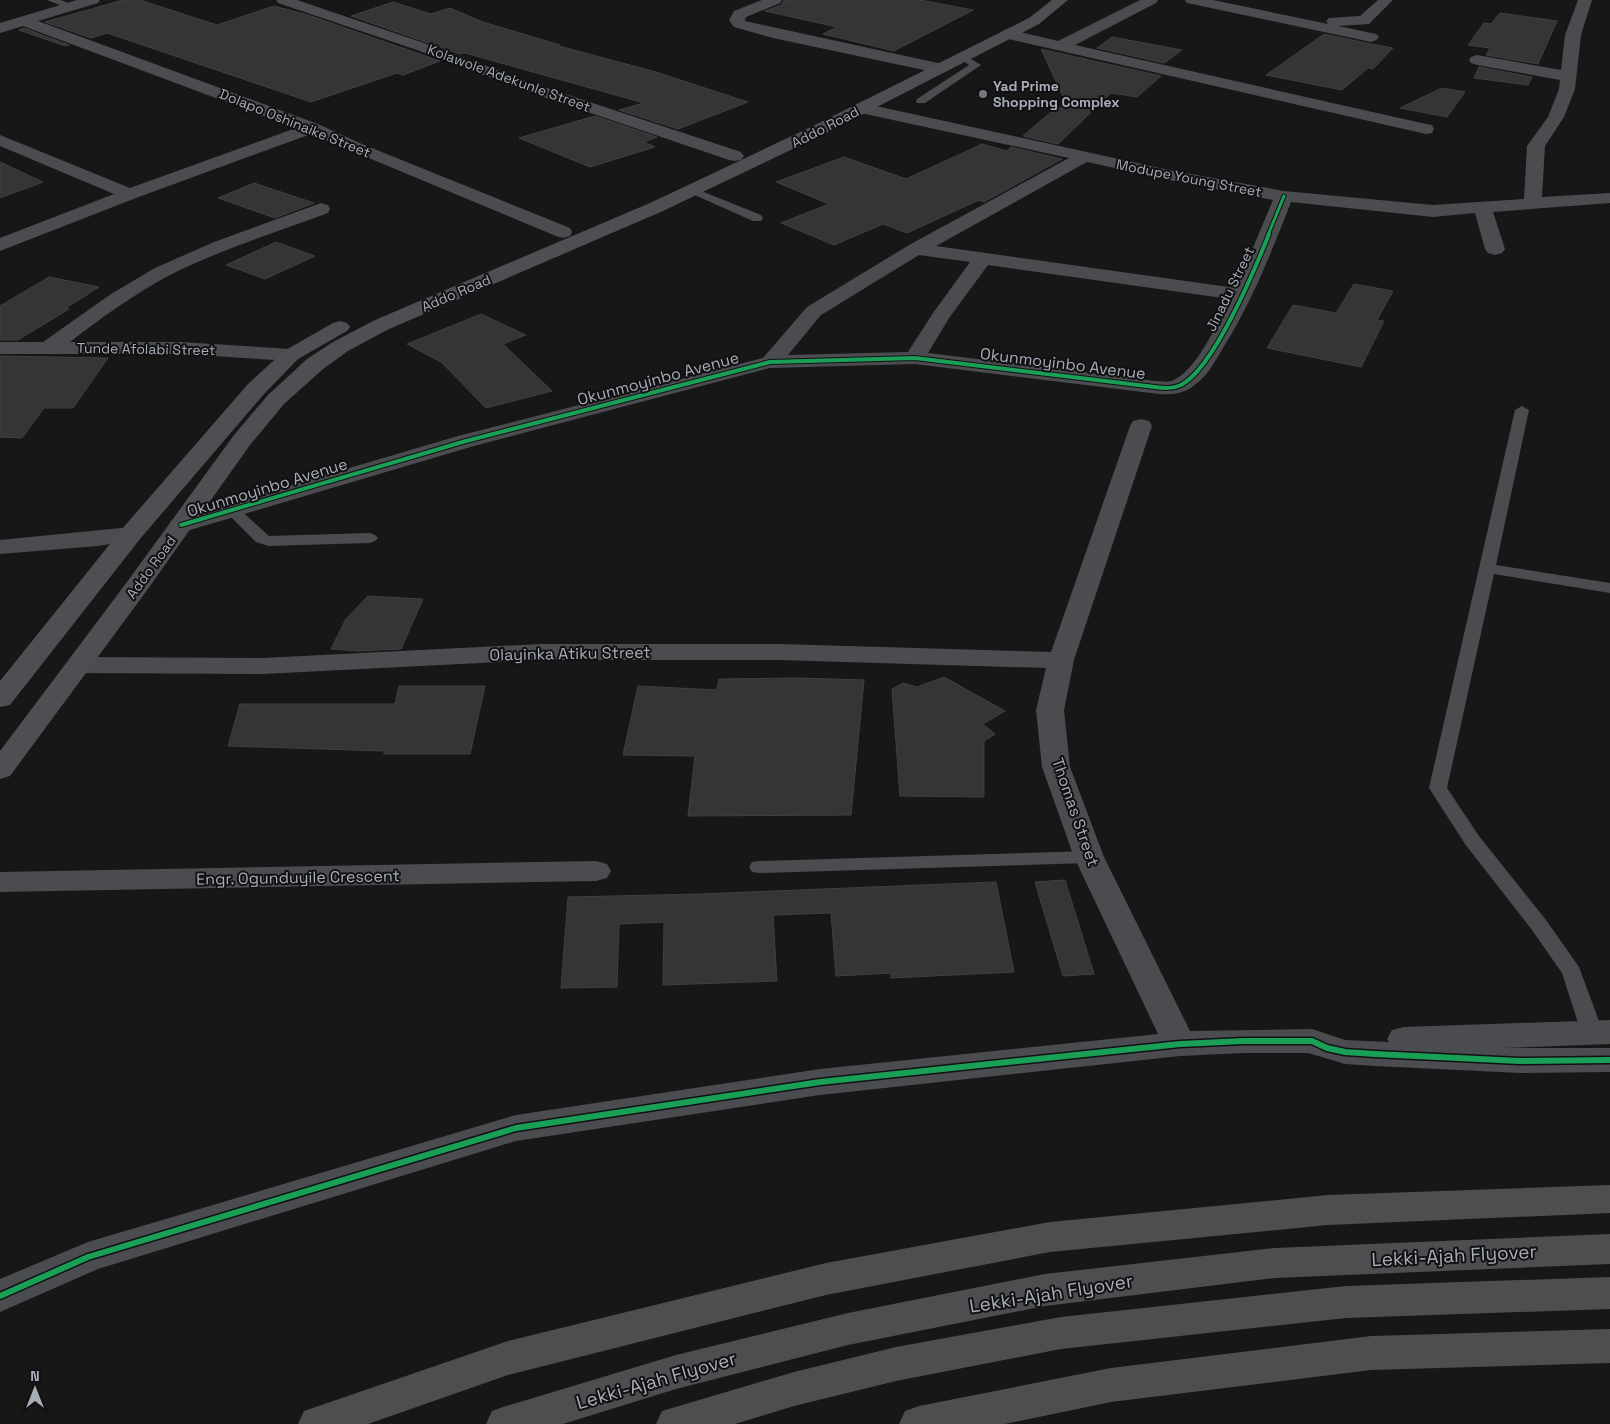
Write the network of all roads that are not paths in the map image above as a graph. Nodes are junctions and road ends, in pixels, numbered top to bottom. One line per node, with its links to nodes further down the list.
1 (52, 0): 12 (lane)
2 (93, 0): 12 (street)
3 (283, 0): 27 (street, Kolawole Adekunle Street)
4 (775, 0): 20 (street)
5 (1038, 0): 20 (main road, Addo Road)
6 (1061, 0): 15 (main road, Addo Road)
7 (1152, 0): 17 (street)
8 (1192, 0): 16 (street)
9 (1229, 0): 10 (street)
10 (1386, 0)
11 (1585, 0): 21 (street)
12 (70, 6): 13 (street)
13 (24, 21): 14 (street); 24 (street, Dolapo Oshinaike Street)
14 (0, 28)
15 (1008, 34): 17 (street); 18 (main road, Addo Road)
16 (1371, 37)
17 (1060, 46): 25 (street)
18 (962, 56): 20 (main road, Addo Road); 22 (lane)
19 (1477, 60): 21 (street)
20 (929, 66): 23 (main road, Addo Road); 27 (main road, Addo Road)
21 (1567, 76): 33 (street)
22 (921, 101)
23 (862, 108): 28 (street, Modupe Young Street); 29 (main road, Addo Road)
24 (312, 128): 30 (street); 37 (street, Dolapo Oshinaike Street)
25 (1426, 129)
26 (0, 140): 30 (street)
27 (735, 156): 37 (main road, Addo Road)
28 (1084, 157): 31 (street, Modupe Young Street); 39 (street)
29 (694, 191): 36 (lane); 52 (main road, Addo Road)
30 (130, 194): 38 (street)
31 (1284, 196): 35 (street, Modupe Young Street); 42 (street, Jinadu Street)
32 (1610, 198): 33 (street, Modupe Young Street)
33 (1533, 203): 35 (street, Modupe Young Street)
34 (321, 209): 44 (street)
35 (1483, 209): 40 (street)
36 (757, 218)
37 (564, 232): 45 (main road, Addo Road)
38 (0, 245)
39 (916, 249): 41 (street); 47 (street)
40 (1495, 249)
41 (982, 260): 42 (street); 46 (street)
42 (1243, 296): 48 (street, Jinadu Street)
43 (0, 348): 44 (street, Tunde Afolabi Street)
44 (48, 348): 45 (street, Tunde Afolabi Street)
45 (291, 355): 53 (main road, Addo Road)
46 (915, 358): 47 (street, Okunmoyinbo Avenue); 48 (street, Okunmoyinbo Avenue)
47 (770, 362): 51 (street, Okunmoyinbo Avenue)
48 (1154, 387)
49 (1522, 410): 56 (lane)
50 (1141, 426): 58 (street, Thomas Street)
51 (232, 510): 52 (street, Okunmoyinbo Avenue); 54 (lane)
52 (181, 525): 59 (main road, Addo Road)
53 (131, 534): 55 (street); 60 (main road, Addo Road)
54 (370, 538)
55 (0, 547)
56 (1487, 568): 57 (lane); 66 (lane)
57 (1610, 588)
58 (1061, 660): 59 (street, Olayinka Atiku Street); 62 (street, Thomas Street)
59 (78, 665): 61 (main road, Addo Road)
60 (0, 699)
61 (0, 770)
62 (1089, 858): 63 (lane); 68 (street, Thomas Street)
63 (759, 867)
64 (596, 872): 65 (street, Engr. Ogunduyile Crescent)
65 (0, 882)
66 (1601, 1032): 67 (street)
67 (1312, 1041): 68 (street); 69 (street)
68 (1180, 1044): 73 (street)
69 (1610, 1060)
70 (1610, 1199): 75 (highway)
71 (1610, 1249): 76 (highway, Lekki-Ajah Flyover)
72 (1610, 1293): 77 (highway)
73 (0, 1296)
74 (1610, 1346): 78 (highway)
75 (318, 1424)
76 (506, 1424)
77 (676, 1424)
78 (919, 1424)

